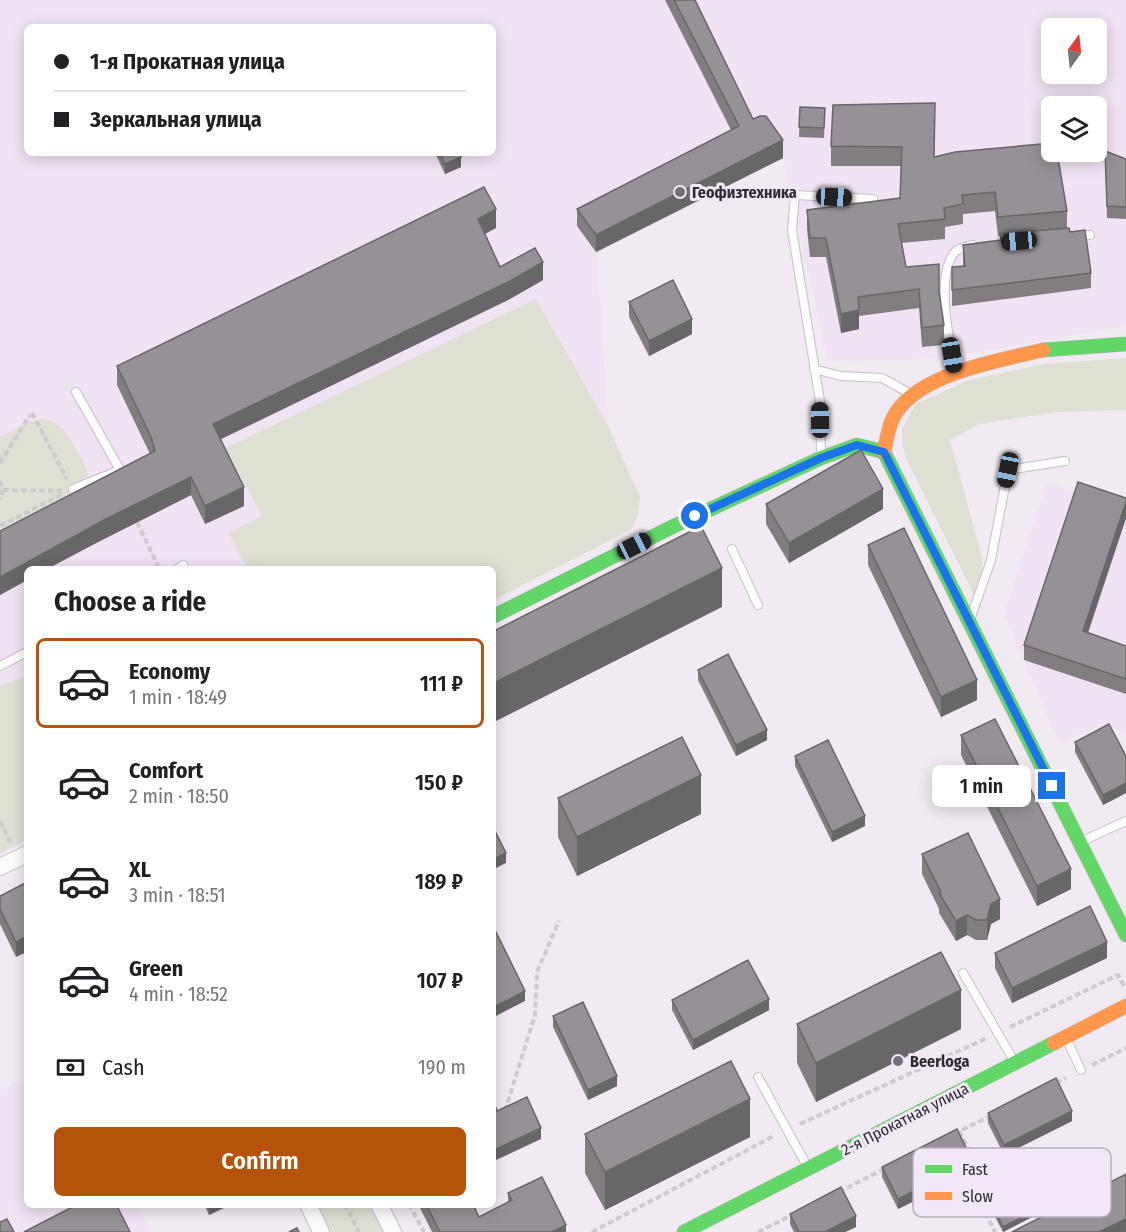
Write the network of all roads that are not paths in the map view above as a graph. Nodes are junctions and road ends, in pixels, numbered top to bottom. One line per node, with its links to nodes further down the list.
1 (873, 199): 6 (lane)
2 (1090, 235): 3 (lane)
3 (1067, 237)
4 (984, 244): 7 (lane)
5 (1126, 344): 7 (street)
6 (814, 369): 9 (lane); 11 (lane)
7 (955, 373): 9 (street)
8 (76, 392): 13 (lane)
9 (912, 394): 10 (street)
10 (884, 452): 11 (street); 17 (street)
11 (821, 458): 16 (street)
12 (1065, 460): 17 (lane)
13 (73, 489)
14 (732, 549): 15 (lane)
15 (758, 605)
16 (496, 615)
17 (970, 621): 21 (street)
18 (24, 658): 19 (lane)
19 (0, 666)
20 (1126, 821): 21 (lane)
21 (1080, 842): 24 (street)
22 (22, 856): 23 (street)
23 (0, 867)
24 (1126, 935)
25 (963, 974): 28 (lane)
26 (1126, 1006): 27 (street, 2-я Прокатная улица)
27 (1066, 1037): 28 (street, 2-я Прокатная улица); 29 (lane)
28 (1015, 1063): 31 (street, 2-я Прокатная улица)
29 (1081, 1070)
30 (758, 1077): 31 (lane)
31 (808, 1169): 36 (street, 2-я Прокатная улица)
32 (310, 1208): 34 (street)
33 (382, 1208): 35 (street)
34 (321, 1232)
35 (393, 1232)
36 (684, 1232)

